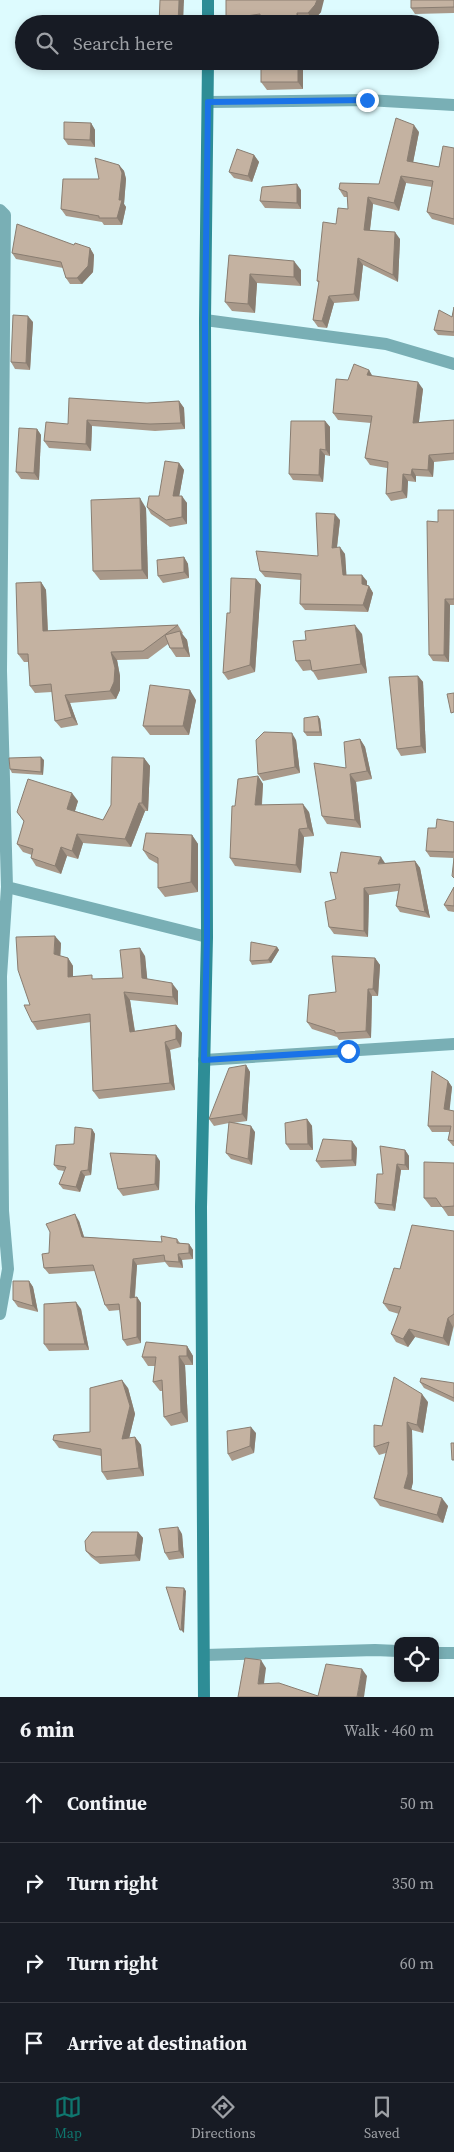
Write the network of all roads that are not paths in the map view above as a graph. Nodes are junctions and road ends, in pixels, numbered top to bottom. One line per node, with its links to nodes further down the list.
1 (208, 0): 2 (street)
2 (208, 15)
3 (208, 70): 4 (street)
4 (208, 102): 5 (street); 7 (street)
5 (454, 105)
6 (0, 210): 9 (street)
7 (205, 320): 8 (street); 10 (street)
8 (454, 364)
9 (7, 887): 10 (street); 13 (street)
10 (207, 937): 12 (street)
11 (454, 1044): 12 (street)
12 (204, 1060): 17 (street)
13 (0, 1314)
14 (394, 1651): 17 (street)
15 (454, 1653): 16 (street)
16 (439, 1654)
17 (204, 1655): 18 (street)
18 (204, 1697)

